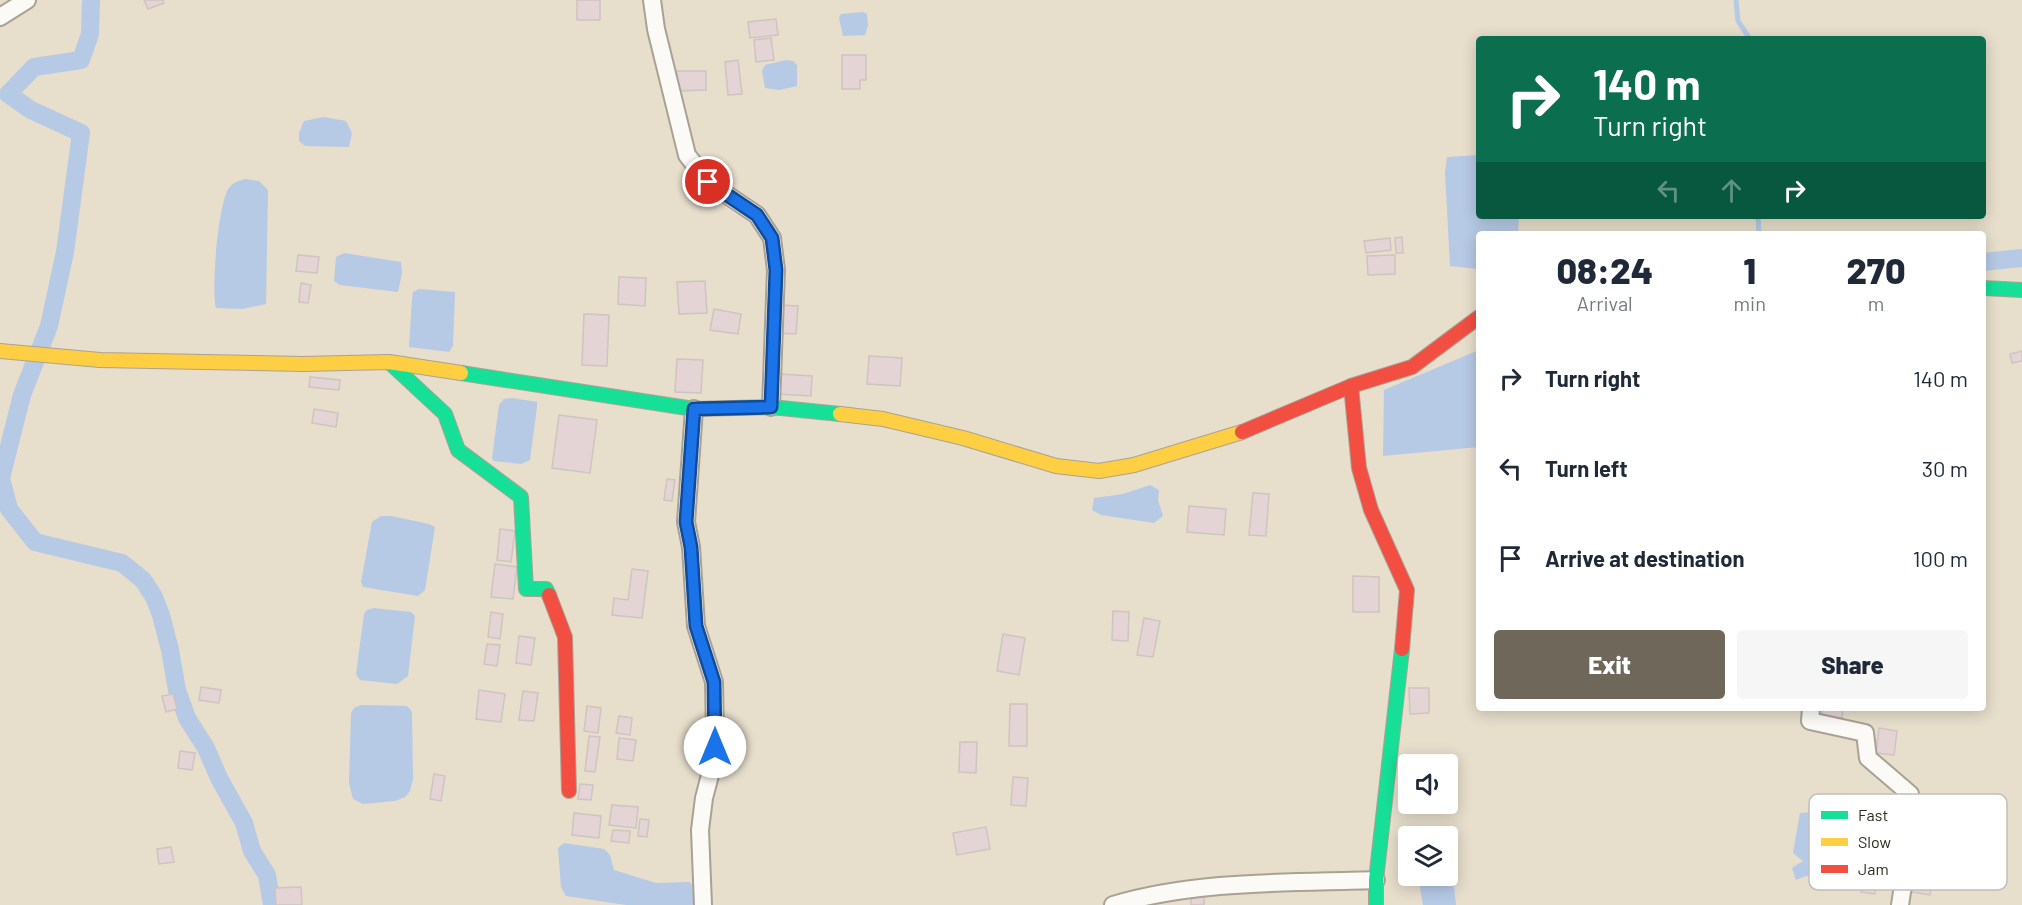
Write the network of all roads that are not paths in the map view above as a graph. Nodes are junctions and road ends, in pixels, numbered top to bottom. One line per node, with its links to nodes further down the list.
1 (27, 0): 3 (street)
2 (652, 0): 10 (street)
3 (0, 17)
4 (1986, 288): 5 (street)
5 (2022, 290)
6 (1476, 318): 9 (street)
7 (0, 351): 8 (street)
8 (389, 362): 11 (street); 13 (street)
9 (1351, 386): 10 (street); 15 (street)
10 (771, 407): 11 (street)
11 (694, 409): 17 (street)
12 (1811, 711): 14 (street)
13 (569, 791)
14 (1909, 794)
15 (1376, 880): 18 (street); 19 (street)
16 (1902, 890): 20 (street)
17 (703, 905)
18 (1113, 905)
19 (1376, 905)
20 (1900, 905)

